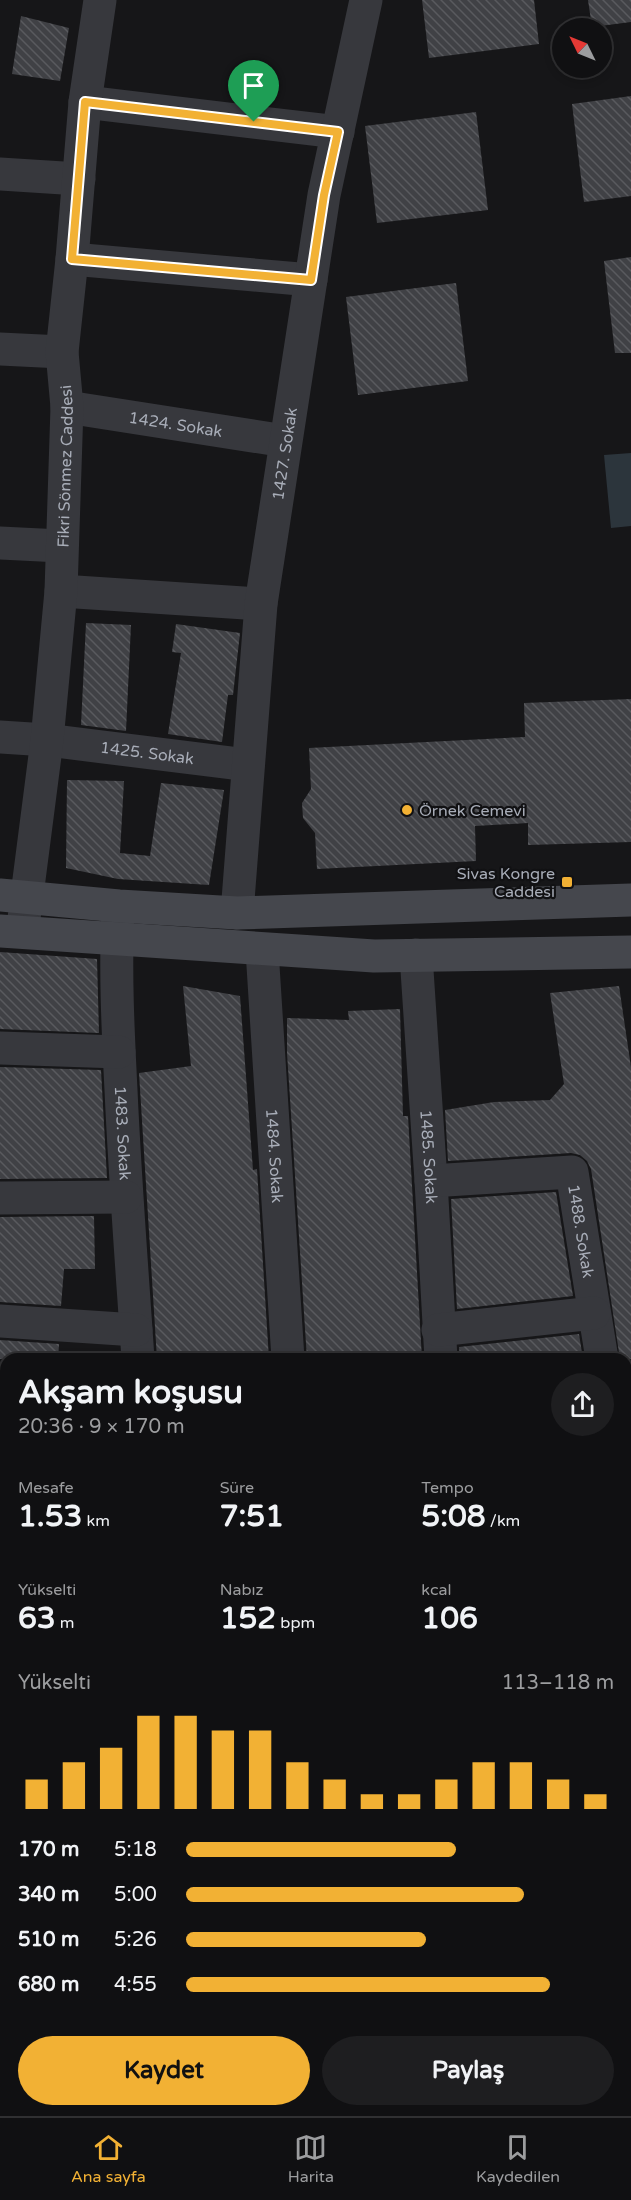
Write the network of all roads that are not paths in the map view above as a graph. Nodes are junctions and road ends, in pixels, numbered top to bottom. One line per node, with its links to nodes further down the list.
1 (100, 0): 3 (street, Fikri Sönmez Caddesi)
2 (366, 0): 4 (street, 1427. Sokak)
3 (85, 102): 4 (street); 6 (street, Fikri Sönmez Caddesi)
4 (338, 132): 8 (street, 1427. Sokak)
5 (0, 174): 6 (street)
6 (79, 179): 7 (street, Fikri Sönmez Caddesi)
7 (72, 259): 8 (street); 10 (street, Fikri Sönmez Caddesi)
8 (311, 280): 12 (street, 1427. Sokak)
9 (0, 349): 10 (street)
10 (62, 352): 11 (street, Fikri Sönmez Caddesi)
11 (67, 407): 12 (street, 1424. Sokak); 14 (street, Fikri Sönmez Caddesi)
12 (285, 441): 16 (street, 1427. Sokak)
13 (0, 543): 14 (street)
14 (62, 546): 15 (street, Fikri Sönmez Caddesi)
15 (61, 591): 16 (street); 18 (street, Fikri Sönmez Caddesi)
16 (261, 604): 19 (street, 1427. Sokak)
17 (0, 737): 18 (street, 1425. Sokak)
18 (47, 740): 19 (street, 1425. Sokak); 20 (street, Fikri Sönmez Caddesi)
19 (248, 765): 23 (street, 1427. Sokak)
20 (13, 896): 22 (main road); 24 (street, Fikri Sönmez Caddesi)
21 (631, 900): 23 (main road)
22 (118, 906): 23 (main road); 25 (street, 1483. Sokak)
23 (237, 913)
24 (11, 931): 25 (main road)
25 (117, 938): 26 (main road); 30 (street, 1483. Sokak)
26 (262, 950): 28 (main road); 38 (street, 1484. Sokak)
27 (631, 952): 28 (main road)
28 (416, 955): 31 (street, 1485. Sokak)
29 (0, 1048): 30 (street)
30 (119, 1052): 32 (street, 1483. Sokak)
31 (431, 1181): 34 (street, 1488. Sokak); 37 (street, 1485. Sokak)
32 (126, 1197): 33 (street); 36 (street, 1483. Sokak)
33 (0, 1198)
34 (594, 1313): 37 (street); 39 (street, 1488. Sokak)
35 (0, 1321): 36 (street)
36 (137, 1344)
37 (440, 1345)
38 (288, 1353)
39 (601, 1353)

